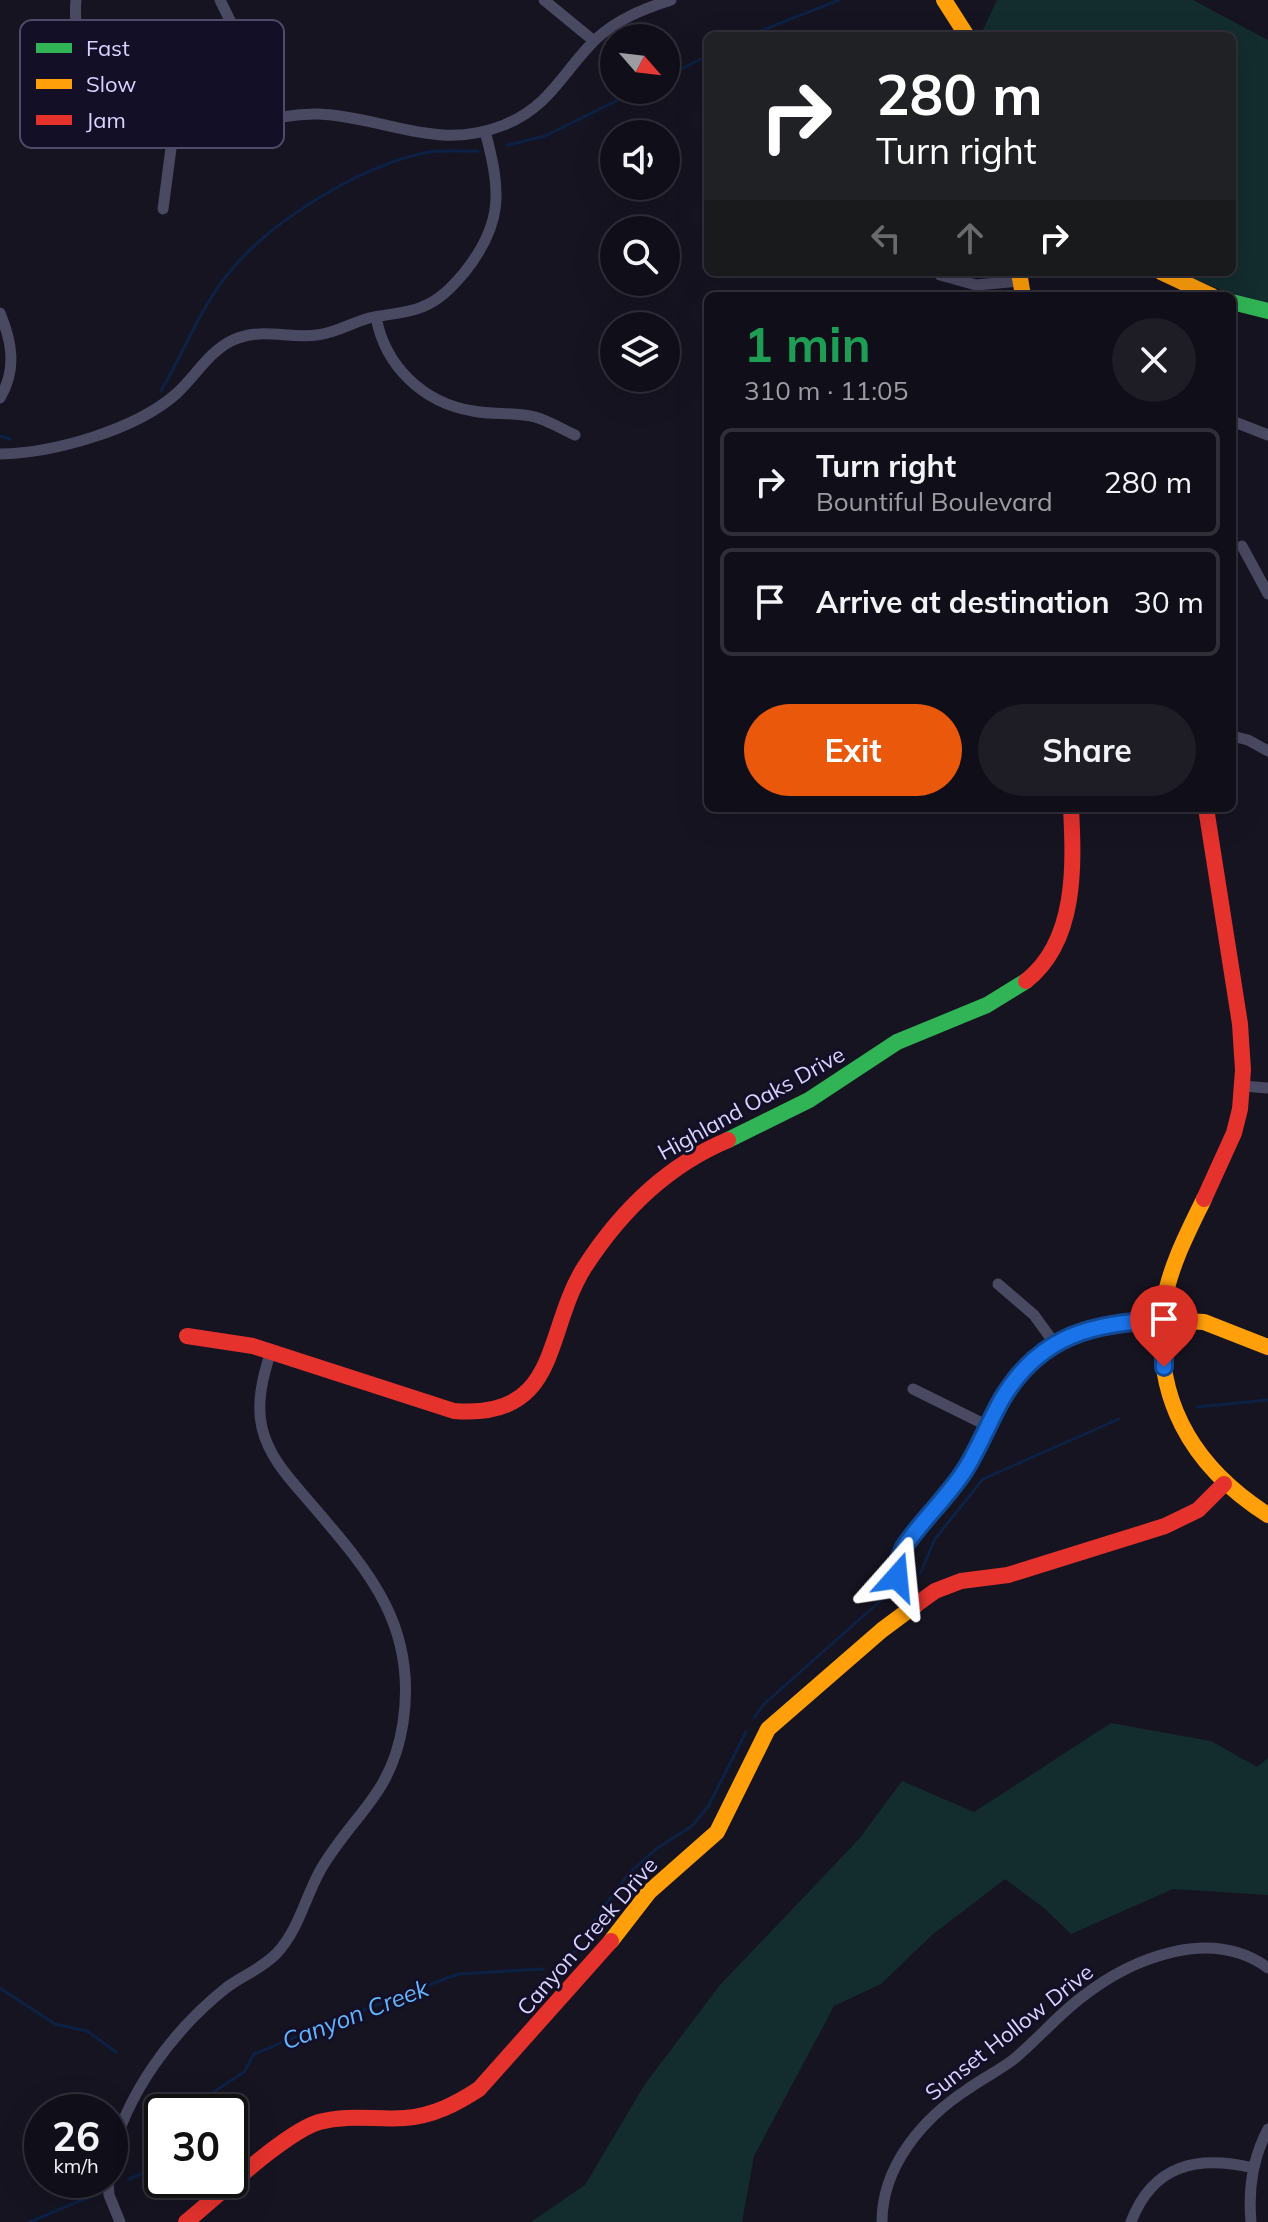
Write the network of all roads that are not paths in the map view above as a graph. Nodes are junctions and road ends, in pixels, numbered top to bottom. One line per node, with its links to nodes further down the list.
1 (220, 0): 5 (street)
2 (544, 0): 7 (street)
3 (671, 0): 7 (street)
4 (944, 0): 6 (street)
5 (230, 20)
6 (964, 32)
7 (594, 41): 9 (street)
8 (284, 117): 9 (street)
9 (485, 131): 19 (street)
10 (171, 148): 11 (street)
11 (163, 209)
12 (944, 276): 14 (street)
13 (1170, 276): 15 (street)
14 (1020, 283)
15 (1204, 292)
16 (1236, 303): 17 (street)
17 (1268, 311)
18 (0, 313): 20 (street)
19 (376, 317): 22 (street); 24 (street)
20 (0, 398)
21 (1236, 423): 23 (street)
22 (575, 435)
23 (1268, 435)
24 (0, 454)
25 (1242, 546): 26 (street)
26 (1268, 594)
27 (1236, 737): 28 (street)
28 (1268, 751)
29 (1071, 812): 38 (street, Highland Oaks Drive)
30 (1207, 812): 31 (street)
31 (1243, 1086): 32 (street); 34 (street)
32 (1268, 1088)
33 (998, 1284): 36 (street)
34 (1164, 1320): 36 (street); 37 (street); 41 (street)
35 (187, 1336): 38 (street, Highland Oaks Drive)
36 (1055, 1344): 40 (street)
37 (1268, 1347)
38 (271, 1351): 45 (street)
39 (913, 1389): 40 (street)
40 (988, 1426): 43 (street)
41 (1224, 1484): 42 (street); 43 (street, Canyon Creek Drive)
42 (1268, 1515)
43 (910, 1607): 50 (street, Canyon Creek Drive)
44 (1268, 1968): 51 (street, Sunset Hollow Drive)
45 (128, 2108)
46 (1268, 2129): 47 (street)
47 (1253, 2168): 52 (street); 53 (street)
48 (110, 2198): 49 (street)
49 (120, 2222)
50 (186, 2222)
51 (882, 2222)
52 (1131, 2222)
53 (1251, 2222)

